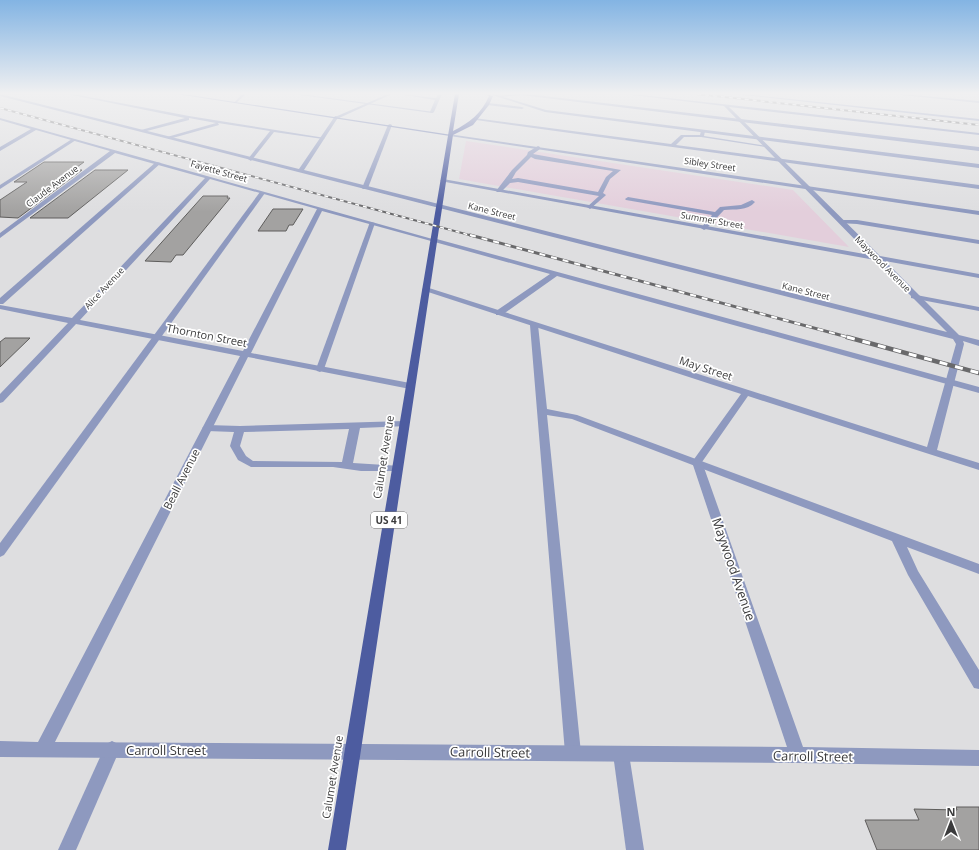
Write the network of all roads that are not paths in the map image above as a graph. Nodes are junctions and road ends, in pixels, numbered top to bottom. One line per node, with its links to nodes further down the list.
1 (27, 134): 23 (street)
2 (52, 134): 19 (street, Fayette Street)
3 (153, 134): 16 (street, Kane Street)
4 (182, 134): 16 (street)
5 (270, 134): 27 (street)
6 (291, 134): 17 (street)
7 (326, 134): 17 (street)
8 (387, 134): 37 (street)
9 (450, 134): 22 (street, Sibley Street); 33 (main road, Calumet Avenue / US 41)
10 (587, 134): 20 (street)
11 (698, 134): 20 (street)
12 (705, 134): 21 (street)
13 (709, 134): 18 (street)
14 (754, 134): 18 (street, Maywood Avenue)
15 (849, 134): 24 (street)
16 (169, 138): 27 (street, Kane Street)
17 (323, 138): 31 (street)
18 (758, 138): 21 (street, Maywood Avenue); 30 (street)
19 (74, 140): 25 (street, Fayette Street); 35 (street)
20 (673, 145): 28 (street)
21 (766, 146): 28 (street, Maywood Avenue)
22 (538, 148): 26 (street); 38 (street, Sibley Street)
23 (0, 149)
24 (979, 149)
25 (114, 151): 29 (street, Fayette Street); 52 (street, Claude Avenue)
26 (530, 155): 34 (street); 41 (street)
27 (251, 159): 31 (street, Kane Street)
28 (780, 160): 36 (street); 38 (street, Maywood Avenue)
29 (158, 163): 32 (street, Fayette Street); 60 (street)
30 (979, 166)
31 (301, 171): 37 (street, Kane Street)
32 (208, 178): 40 (street, Fayette Street); 64 (street, Alice Avenue)
33 (443, 181): 39 (street, Summer Street); 44 (main road, Calumet Avenue / US 41)
34 (508, 181): 39 (street); 41 (street)
35 (0, 187)
36 (979, 187)
37 (365, 188): 44 (street, Kane Street)
38 (808, 188): 47 (street, Sibley Street); 49 (street, Maywood Avenue)
39 (499, 191): 45 (street, Summer Street)
40 (262, 193): 46 (street, Fayette Street); 66 (street)
41 (600, 194): 45 (street)
42 (628, 199): 48 (street)
43 (752, 202): 48 (street)
44 (439, 206): 53 (main road, Calumet Avenue / US 41); 67 (street, Kane Street)
45 (590, 207): 51 (street, Summer Street)
46 (320, 209): 50 (street, Fayette Street); 69 (street, Beall Avenue)
47 (979, 213)
48 (717, 214): 51 (street)
49 (842, 222): 54 (street); 55 (street, Maywood Avenue)
50 (372, 223): 53 (street, Fayette Street); 70 (street)
51 (704, 228): 55 (street, Summer Street)
52 (0, 236)
53 (434, 240): 56 (street, Fayette Street); 58 (main road, Calumet Avenue / US 41)
54 (979, 242)
55 (877, 258): 57 (street, Summer Street); 59 (street, Maywood Avenue)
56 (556, 273): 63 (street); 71 (street, Fayette Street)
57 (979, 276)
58 (426, 290): 63 (street, May Street); 72 (main road, Calumet Avenue / US 41)
59 (914, 296): 62 (street); 67 (street, Maywood Avenue)
60 (0, 302)
61 (0, 307): 64 (street, Thornton Street)
62 (979, 309)
63 (500, 314): 65 (street, May Street)
64 (73, 321): 66 (street, Thornton Street); 75 (street, Alice Avenue)
65 (534, 325): 74 (street, May Street); 76 (street)
66 (156, 337): 69 (street, Thornton Street); 87 (street)
67 (957, 338): 68 (street, Kane Street); 71 (street)
68 (979, 343)
69 (245, 354): 70 (street, Thornton Street); 79 (street, Beall Avenue)
70 (320, 369): 72 (street, Thornton Street)
71 (950, 382): 73 (street, Fayette Street); 81 (street)
72 (410, 386): 77 (main road, Calumet Avenue / US 41)
73 (979, 390)
74 (746, 393): 81 (street, May Street); 82 (street)
75 (0, 400)
76 (542, 412): 82 (street); 94 (street)
77 (404, 424): 78 (street); 85 (main road, Calumet Avenue / US 41)
78 (355, 426): 80 (street); 83 (street)
79 (207, 428): 80 (street); 91 (street, Beall Avenue)
80 (240, 429): 83 (street)
81 (931, 452): 84 (street, May Street)
82 (697, 462): 86 (street); 96 (street, Maywood Avenue)
83 (347, 466): 85 (street)
84 (979, 467)
85 (397, 468): 93 (main road, Calumet Avenue / US 41)
86 (897, 538): 88 (street); 89 (street)
87 (0, 552)
88 (979, 569)
89 (979, 683)
90 (0, 749): 91 (street, Carroll Street)
91 (43, 749): 92 (street, Carroll Street)
92 (112, 750): 93 (street, Carroll Street); 98 (street)
93 (353, 751): 94 (street, Carroll Street); 99 (main road, Calumet Avenue / US 41)
94 (573, 753): 95 (street, Carroll Street)
95 (621, 754): 96 (street, Carroll Street); 100 (street)
96 (798, 755): 97 (street, Carroll Street)
97 (979, 758)
98 (67, 850)
99 (337, 850)
100 (635, 850)

